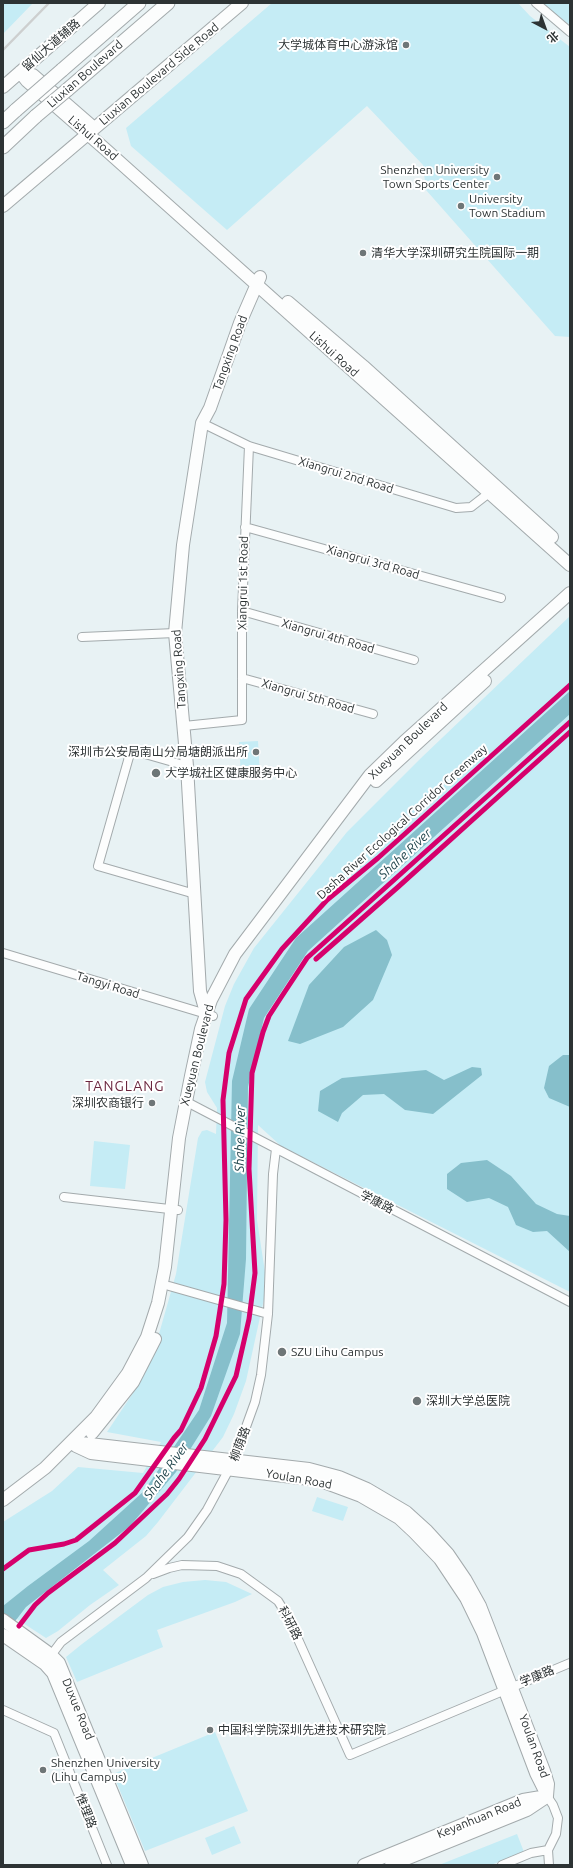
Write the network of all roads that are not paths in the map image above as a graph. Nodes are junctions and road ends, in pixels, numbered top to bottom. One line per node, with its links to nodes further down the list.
1 (99, 3): 8 (main road, 留仙大道辅路)
2 (139, 3): 10 (main road, Liuxian Boulevard, bridge)
3 (168, 3): 12 (main road, Liuxian Boulevard, bridge)
4 (232, 3): 11 (main road, Liuxian Boulevard Side Road)
5 (242, 3): 11 (main road, Liuxian Boulevard Side Road)
6 (536, 3): 7 (street)
7 (570, 32)
8 (20, 72): 9 (main road, 留仙大道辅路); 11 (main road, Lishui Road)
9 (3, 88)
10 (3, 122)
11 (89, 129): 13 (main road); 14 (main road, Liuxian Boulevard Side Road); 15 (main road, Lishui Road)
12 (3, 147)
13 (3, 196)
14 (3, 206)
15 (258, 280): 16 (main road, Tangxing Road); 18 (main road, Lishui Road); 20 (main road, Lishui Road)
16 (202, 424): 17 (street, Xiangrui 2nd Road); 26 (main road, Tangxing Road)
17 (249, 446): 18 (street, Xiangrui 2nd Road); 19 (street, Xiangrui 1st Road)
18 (489, 493): 21 (main road, Lishui Road)
19 (245, 527): 23 (street, Xiangrui 3rd Road); 25 (street, Xiangrui 1st Road)
20 (570, 554)
21 (570, 565)
22 (570, 593): 36 (main road, Xueyuan Boulevard)
23 (501, 598)
24 (570, 603): 37 (main road, Xueyuan Boulevard)
25 (242, 611): 28 (street, Xiangrui 4th Road); 29 (street, Xiangrui 1st Road)
26 (175, 633): 27 (street); 31 (main road, Tangxing Road)
27 (82, 637)
28 (414, 660)
29 (242, 678): 30 (street, Xiangrui 5th Road); 31 (street, Xiangrui 1st Road)
30 (373, 714)
31 (184, 726): 32 (main road, Tangxing Road)
32 (187, 766): 33 (main road, Tangxing Road); 33 (street)
33 (195, 894): 35 (main road, Tangxing Road)
34 (3, 953): 37 (street, Tangyi Road)
35 (200, 984): 36 (main road); 37 (main road, Tangxing Road)
36 (216, 990): 37 (main road, Xueyuan Boulevard)
37 (210, 1018): 38 (main road, Xueyuan Boulevard)
38 (188, 1103): 39 (street, 学康路); 41 (main road, Xueyuan Boulevard)
39 (276, 1149): 43 (street, 学康路); 44 (street, 柳荫路)
40 (64, 1197): 41 (street)
41 (174, 1209): 42 (main road, Xueyuan Boulevard); 45 (main road, Xueyuan Boulevard)
42 (169, 1286): 44 (street); 45 (main road, Xueyuan Boulevard)
43 (570, 1302)
44 (267, 1313): 46 (street, 柳荫路)
45 (77, 1445): 46 (main road, Youlan Road); 47 (main road, Xueyuan Boulevard); 48 (main road, Xueyuan Boulevard)
46 (232, 1465): 49 (street, 柳荫路); 54 (main road, Youlan Road)
47 (3, 1500)
48 (3, 1508)
49 (146, 1578): 52 (street, 柳荫路); 56 (street, 科研路)
50 (3, 1620): 52 (main road, Duxue Road)
51 (8, 1639): 52 (main road, Duxue Road)
52 (48, 1659): 60 (main road, Duxue Road); 61 (main road, Duxue Road)
53 (570, 1663): 54 (street, 学康路)
54 (508, 1688): 56 (street, 学康路); 57 (main road, Youlan Road)
55 (3, 1710): 59 (street, 惟理路)
56 (350, 1755)
57 (547, 1796): 58 (street); 62 (main road, Keyanhuan Road); 63 (main road, Keyanhuan Road)
58 (548, 1850): 64 (street); 65 (street)
59 (107, 1865)
60 (132, 1865)
61 (142, 1865)
62 (364, 1865)
63 (391, 1865)
64 (502, 1865)
65 (549, 1865)

